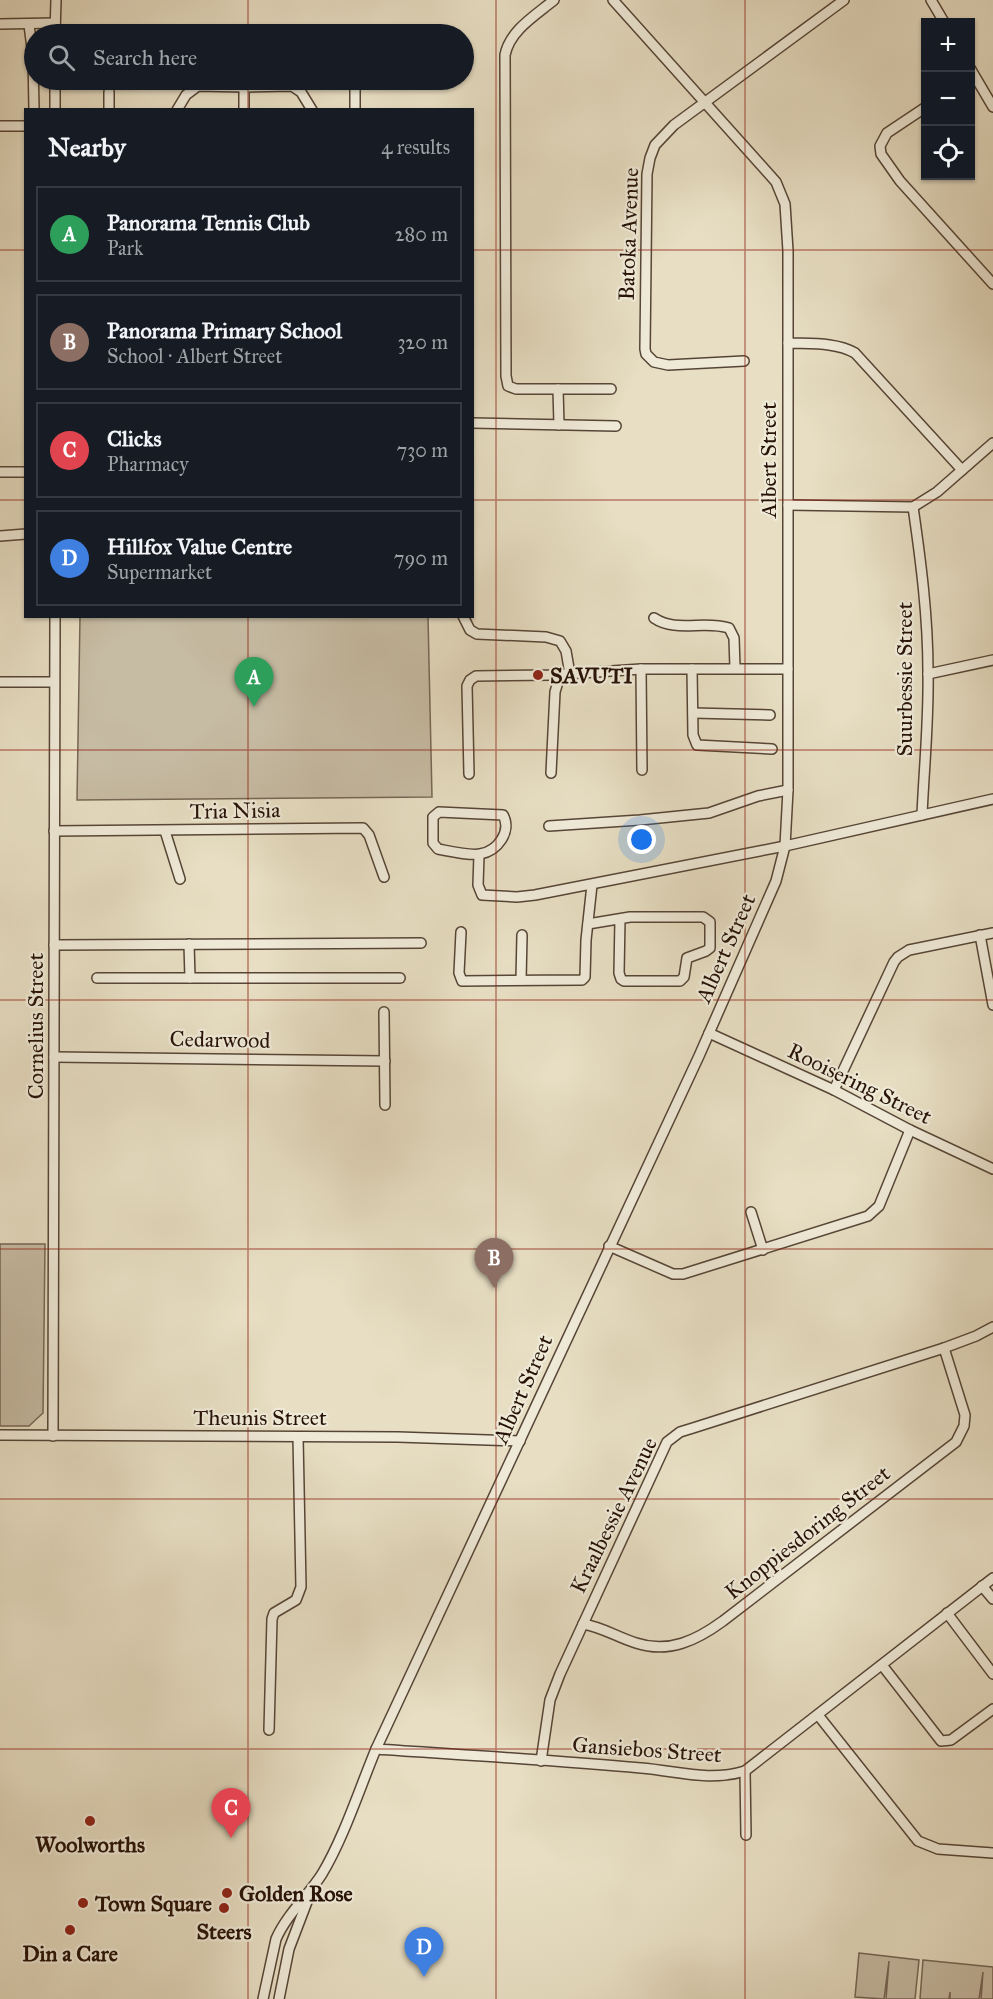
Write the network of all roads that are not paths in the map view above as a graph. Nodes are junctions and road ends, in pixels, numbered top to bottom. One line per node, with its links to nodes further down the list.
1 (56, 0): 7 (street)
2 (554, 0): 34 (street)
3 (613, 0): 19 (street, Albert Street)
4 (844, 0): 19 (street, Batoka Avenue)
5 (932, 0): 6 (street)
6 (942, 18)
7 (55, 23): 9 (street)
8 (0, 24): 10 (street)
9 (42, 24)
10 (24, 25)
11 (975, 77): 20 (street)
12 (34, 90): 21 (street)
13 (55, 90): 22 (street)
14 (193, 90): 24 (street)
15 (244, 90): 25 (street)
16 (298, 90): 26 (street)
17 (355, 90): 27 (street)
18 (109, 92): 23 (street)
19 (706, 103): 32 (street, Albert Street); 33 (street, Batoka Avenue)
20 (993, 107)
21 (34, 108)
22 (55, 108)
23 (109, 108)
24 (178, 108)
25 (244, 108)
26 (311, 108)
27 (355, 108)
28 (921, 110): 31 (street)
29 (0, 126): 30 (street)
30 (24, 126)
31 (993, 284)
32 (788, 343): 40 (street); 43 (street, Albert Street)
33 (744, 361)
34 (558, 389): 35 (street); 37 (street)
35 (611, 389)
36 (474, 423): 37 (street)
37 (559, 425): 38 (street)
38 (616, 426)
39 (993, 443): 40 (street)
40 (962, 470): 44 (street)
41 (0, 472): 42 (street)
42 (24, 472)
43 (788, 505): 44 (street); 54 (street, Albert Street)
44 (913, 507): 55 (street, Suurbessie Street)
45 (24, 534): 46 (street)
46 (0, 536)
47 (55, 618): 58 (street, Cornelius Street)
48 (464, 618): 56 (street)
49 (654, 618): 51 (street)
50 (993, 660): 55 (street)
51 (735, 668): 53 (street); 54 (street)
52 (641, 669): 53 (street); 56 (street); 62 (street)
53 (692, 669): 59 (street)
54 (788, 669): 65 (street, Albert Street)
55 (928, 674): 67 (street, Suurbessie Street)
56 (561, 675): 63 (street); 64 (street)
57 (0, 682): 58 (street)
58 (54, 682): 69 (street, Cornelius Street)
59 (693, 713): 60 (street); 61 (street)
60 (770, 715)
61 (772, 749)
62 (642, 770)
63 (551, 773)
64 (469, 774)
65 (788, 790): 68 (street); 71 (street, Albert Street)
66 (993, 800): 67 (street)
67 (922, 815): 71 (street)
68 (549, 826)
69 (54, 831): 70 (street, Tria Nisia); 84 (street, Cornelius Street)
70 (165, 831): 73 (street, Tria Nisia); 74 (street)
71 (785, 846): 75 (street); 91 (street, Albert Street)
72 (480, 855): 72 (street); 75 (street)
73 (384, 877)
74 (180, 879)
75 (592, 885): 77 (street)
76 (620, 919): 76 (street); 77 (street)
77 (588, 924): 88 (street)
78 (462, 932): 88 (street)
79 (993, 933): 81 (street)
80 (522, 935): 88 (street)
81 (980, 935): 89 (street); 94 (street)
82 (421, 943): 83 (street)
83 (189, 944): 84 (street); 86 (street)
84 (54, 945): 92 (street, Cornelius Street)
85 (97, 978): 86 (street)
86 (190, 978): 87 (street)
87 (400, 978)
88 (521, 981)
89 (993, 1005)
90 (384, 1012): 93 (street)
91 (709, 1033): 94 (street, Rooisering Street); 99 (street, Albert Street)
92 (54, 1057): 93 (street, Cedarwood); 104 (street, Cornelius Street)
93 (385, 1061): 95 (street)
94 (834, 1090): 96 (street, Rooisering Street)
95 (385, 1105)
96 (910, 1130): 97 (street, Rooisering Street); 100 (street)
97 (993, 1169)
98 (751, 1212): 100 (street)
99 (609, 1246): 100 (street); 106 (street, Albert Street)
100 (764, 1250)
101 (993, 1327): 102 (street, Kraalbessie Avenue)
102 (944, 1348): 111 (street, Kraalbessie Avenue); 111 (street, Knoppiesdoring Street)
103 (0, 1436): 104 (street, Theunis Street)
104 (53, 1436): 105 (street, Theunis Street)
105 (298, 1437): 106 (street, Theunis Street); 116 (street)
106 (520, 1441): 117 (street, Albert Street)
107 (993, 1578): 108 (street, Gansiebos Street)
108 (982, 1586): 109 (street); 110 (street, Gansiebos Street)
109 (993, 1599)
110 (947, 1613): 112 (street, Gansiebos Street); 113 (street)
111 (583, 1624): 118 (street, Kraalbessie Avenue)
112 (882, 1665): 114 (street); 115 (street, Gansiebos Street)
113 (993, 1674)
114 (993, 1709)
115 (818, 1715): 119 (street, Gansiebos Street); 121 (street)
116 (269, 1730)
117 (376, 1749): 118 (street, Gansiebos Street); 122 (street, Albert Street)
118 (540, 1761): 119 (street, Gansiebos Street)
119 (745, 1771): 120 (street)
120 (746, 1834)
121 (993, 1853)
122 (311, 1889): 123 (street, Albert Street); 124 (street, Albert Street)
123 (263, 1999)
124 (279, 1999)

